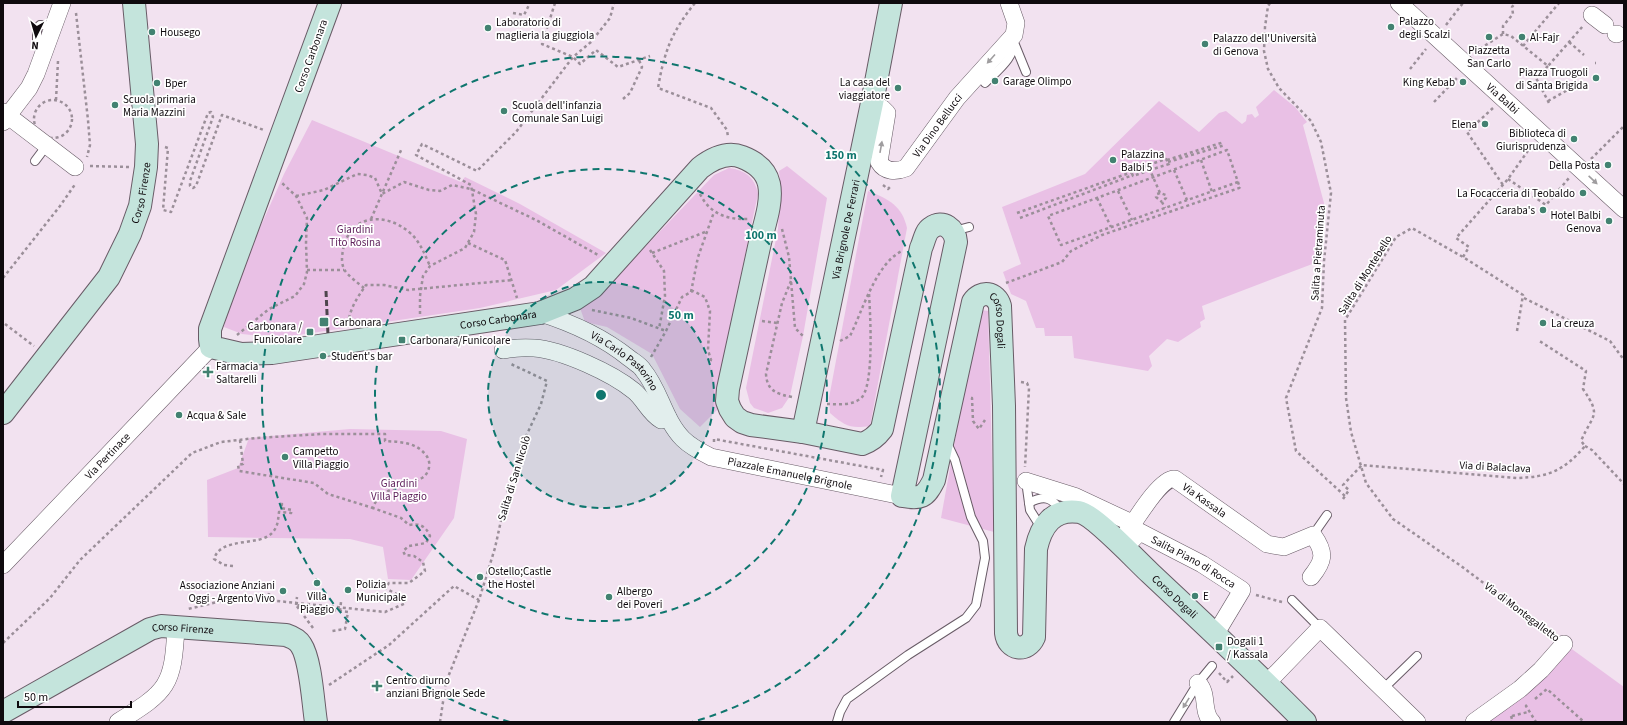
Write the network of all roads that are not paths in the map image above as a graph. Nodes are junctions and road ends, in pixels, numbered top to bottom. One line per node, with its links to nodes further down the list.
1 (62, 3): 11 (street)
2 (134, 3): 19 (street, Corso Firenze)
3 (330, 3): 17 (street, Corso Carbonara)
4 (891, 3): 10 (street, Via Brignole De Ferrari)
5 (1009, 3): 7 (street)
6 (1399, 3): 15 (street, Via Balbi, one-way to 15)
7 (1014, 40): 8 (lane); 9 (lane); 10 (street, Via Dino Bellucci, one-way to 10)
8 (1026, 72)
9 (985, 83)
10 (872, 103): 21 (street, Via Brignole De Ferrari)
11 (5, 117): 12 (street)
12 (47, 145): 13 (lane); 14 (street)
13 (35, 161)
14 (80, 166)
15 (1624, 209)
16 (540, 313): 17 (street, Corso Carbonara); 20 (street, Via Carlo Pastorino); 21 (street, Corso Carbonara)
17 (215, 348): 33 (street, Via Pertinace)
18 (503, 350): 20 (street)
19 (3, 413)
20 (668, 418): 22 (street, Via Carlo Pastorino)
21 (803, 432): 25 (street)
22 (682, 438): 25 (street, Piazzale Emanuele Brignole)
23 (943, 438): 25 (street, Corso Dogali); 30 (street, Corso Dogali); 49 (lane)
24 (1026, 482): 26 (lane); 29 (street)
25 (902, 496)
26 (1029, 503): 27 (lane); 30 (lane)
27 (1063, 513): 30 (street, Corso Dogali); 32 (street, Corso Dogali)
28 (1327, 516): 31 (lane)
29 (1134, 524): 31 (street, Via Kassala); 32 (street, Via Kassala)
30 (1042, 530)
31 (1314, 535): 34 (street)
32 (1122, 546): 38 (street, Corso Dogali); 38 (street, Salita Piano di Rocca)
33 (3, 565)
34 (1311, 577)
35 (1292, 600): 37 (lane)
36 (180, 619): 45 (street, Corso Firenze); 47 (street); 48 (street, Corso Firenze)
37 (1320, 628): 43 (street); 44 (street)
38 (1215, 634): 43 (street, Corso Dogali)
39 (1564, 644): 53 (street, Via di Montegalletto)
40 (1417, 656): 44 (lane)
41 (1212, 666): 42 (lane)
42 (1198, 683): 50 (lane, one-way to 50); 51 (street)
43 (1267, 683): 46 (street, Corso Dogali)
44 (1383, 689): 52 (street)
45 (3, 712)
46 (1300, 720)
47 (118, 722)
48 (316, 722)
49 (837, 722)
50 (1174, 722)
51 (1212, 722)
52 (1417, 722)
53 (1474, 722)

